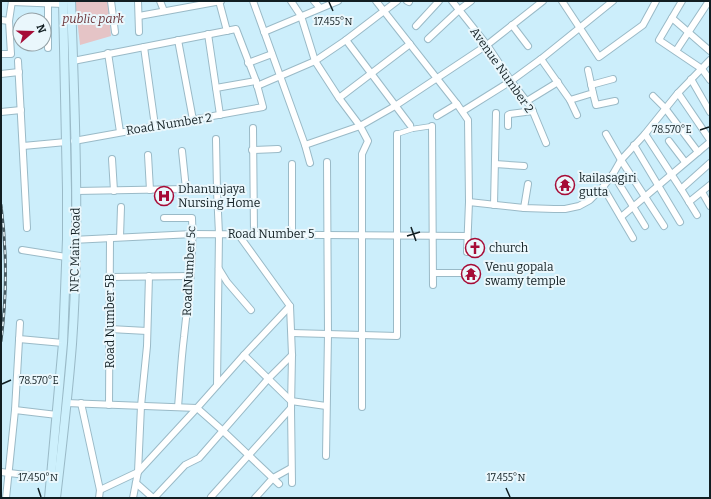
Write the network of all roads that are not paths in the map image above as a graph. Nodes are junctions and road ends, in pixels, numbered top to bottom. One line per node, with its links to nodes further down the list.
1 (12, 1): 22 (street); 33 (street)
2 (71, 1): 58 (main road, NFC Main Road)
3 (111, 1): 38 (street)
4 (138, 1): 29 (street)
5 (160, 1): 27 (street)
6 (220, 1): 24 (street); 37 (street)
7 (254, 1): 40 (street)
8 (291, 1): 30 (street)
9 (314, 1): 25 (street)
10 (338, 1): 25 (street)
11 (376, 1): 28 (street)
12 (397, 1): 28 (street)
13 (439, 1): 35 (street)
14 (452, 1): 26 (street, Avenue Number 2)
15 (471, 1): 26 (street)
16 (543, 1): 34 (street)
17 (562, 1): 36 (street)
18 (613, 1): 36 (street)
19 (656, 1): 36 (street)
20 (682, 1): 31 (street)
21 (709, 1): 41 (street)
22 (48, 2): 23 (street)
23 (63, 2): 110 (main road, NFC Main Road)
24 (190, 4): 27 (street)
25 (320, 8): 30 (street)
26 (459, 10): 43 (street); 47 (street, Avenue Number 2)
27 (164, 11): 29 (street)
28 (385, 12): 45 (street); 46 (street)
29 (140, 16): 39 (street)
30 (301, 16): 40 (street); 59 (street)
31 (672, 18): 41 (street); 50 (street)
32 (1, 20): 33 (street)
33 (9, 21): 53 (street)
34 (512, 25): 47 (street); 49 (street)
35 (416, 26)
36 (580, 26): 55 (street)
37 (227, 30): 42 (street); 60 (street)
38 (115, 32)
39 (139, 32)
40 (264, 32): 54 (street)
41 (688, 32): 50 (street); 51 (street)
42 (208, 34): 44 (street); 75 (street)
43 (428, 39)
44 (178, 40): 48 (street); 95 (street)
45 (346, 40): 59 (street); 64 (street)
46 (410, 44): 64 (street); 67 (street)
47 (487, 45): 67 (street); 71 (street, Avenue Number 2)
48 (144, 46): 52 (street); 96 (street)
49 (528, 46)
50 (676, 51): 61 (street)
51 (710, 51)
52 (108, 53): 58 (street); 102 (street)
53 (1, 54)
54 (272, 54): 60 (street); 66 (street)
55 (541, 59): 71 (street); 72 (street)
56 (710, 60): 61 (street)
57 (18, 61): 63 (street)
58 (73, 61): 107 (main road, NFC Main Road)
59 (315, 61): 66 (street); 79 (street)
60 (248, 63): 73 (street)
61 (702, 69): 69 (street); 70 (street)
62 (588, 70): 74 (street)
63 (19, 72): 65 (street); 86 (street)
64 (371, 73): 79 (street); 84 (street)
65 (1, 74)
66 (280, 76): 73 (street); 112 (street)
67 (437, 77): 83 (street); 84 (street)
68 (613, 79): 74 (street)
69 (691, 79): 77 (street); 90 (street)
70 (710, 80)
71 (511, 81): 81 (street, Avenue Number 2); 87 (street)
72 (558, 82): 80 (street); 81 (street)
73 (256, 84): 75 (street); 93 (street, Road Number 2)
74 (591, 85): 76 (street)
75 (216, 88): 93 (street)
76 (593, 93): 80 (street); 82 (street)
77 (678, 93): 85 (street); 109 (street)
78 (653, 96): 85 (street)
79 (339, 98): 97 (street)
80 (570, 100): 92 (street)
81 (527, 101): 88 (street, Avenue Number 2)
82 (615, 102)
83 (457, 104): 87 (street); 94 (street)
84 (395, 106): 97 (street); 100 (street)
85 (665, 108): 105 (street); 118 (street)
86 (21, 110): 89 (street); 114 (street)
87 (463, 111): 143 (street)
88 (533, 111): 99 (street); 111 (street, Avenue Number 2)
89 (1, 112)
90 (710, 112)
91 (496, 113): 127 (street)
92 (577, 115)
93 (220, 116): 95 (street, Road Number 2)
94 (437, 116)
95 (193, 120): 96 (street, Road Number 2)
96 (155, 126): 102 (street, Road Number 2)
97 (360, 126): 112 (street); 163 (street)
98 (432, 126): 100 (street); 165 (street)
99 (508, 126)
100 (411, 127): 103 (street)
101 (253, 128): 116 (street)
102 (120, 132): 107 (street, Road Number 2)
103 (397, 134): 164 (street)
104 (606, 134): 121 (street)
105 (645, 134): 113 (street); 130 (street)
106 (216, 139): 140 (street)
107 (74, 141): 138 (main road, NFC Main Road)
108 (669, 141): 123 (street)
109 (710, 141): 118 (street)
110 (66, 142): 114 (street); 170 (main road, NFC Main Road)
111 (546, 143)
112 (305, 145): 124 (street)
113 (634, 145): 121 (street); 133 (street)
114 (23, 146): 156 (street)
115 (278, 149): 116 (street)
116 (252, 150): 160 (street)
117 (182, 151): 135 (street)
118 (698, 152): 123 (street)
119 (148, 155): 137 (street)
120 (112, 159): 139 (street)
121 (621, 160): 129 (street); 142 (street)
122 (327, 162): 162 (street)
123 (685, 162): 130 (street)
124 (310, 163)
125 (710, 163): 136 (street)
126 (292, 164): 161 (street)
127 (495, 164): 128 (street); 145 (street)
128 (524, 166)
129 (613, 174): 134 (street); 148 (street)
130 (672, 174): 133 (street); 136 (street)
131 (528, 184): 149 (street)
132 (710, 185): 141 (street)
133 (659, 186): 142 (street); 153 (street)
134 (603, 187): 149 (street); 151 (street)
135 (186, 189): 137 (street); 140 (street)
136 (682, 189): 144 (street)
137 (150, 190): 139 (street)
138 (76, 191): 139 (street); 171 (main road, NFC Main Road)
139 (114, 191)
140 (217, 191): 158 (street)
141 (702, 192): 144 (street); 146 (street)
142 (646, 197): 148 (street); 155 (street)
143 (469, 202): 145 (street); 166 (street)
144 (689, 202): 150 (street)
145 (494, 205): 149 (street)
146 (710, 206)
147 (121, 207): 167 (street)
148 (633, 207): 151 (street); 154 (street)
149 (524, 208)
150 (697, 215)
151 (621, 217): 169 (street)
152 (164, 218): 157 (street, RoadNumber 5c)
153 (680, 222)
154 (645, 226)
155 (664, 226)
156 (27, 228)
157 (193, 234): 158 (street, Road Number 5); 167 (street, Road Number 5); 179 (street, RoadNumber 5c)
158 (219, 234): 159 (street, Road Number 5); 175 (street)
159 (238, 234): 160 (street, Road Number 5); 182 (street)
160 (254, 234): 161 (street, Road Number 5)
161 (292, 234): 162 (street, Road Number 5)
162 (326, 234): 163 (street, Road Number 5); 188 (street)
163 (362, 234): 164 (street, Road Number 5); 189 (street)
164 (397, 235): 165 (street, Road Number 5); 189 (street)
165 (432, 235): 166 (street, Road Number 5); 176 (street)
166 (467, 236): 173 (street)
167 (120, 237): 168 (street, Road Number 5)
168 (110, 238): 171 (street, Road Number 5); 180 (street, Road Number 5B)
169 (633, 238)
170 (67, 239): 171 (street, Road Number 5); 174 (main road, NFC Main Road)
171 (76, 240): 197 (main road, NFC Main Road)
172 (22, 250): 174 (street)
173 (467, 252)
174 (66, 257): 191 (main road, NFC Main Road)
175 (219, 269): 183 (street); 195 (street)
176 (433, 273): 177 (street); 181 (street)
177 (464, 273)
178 (149, 276): 179 (street); 180 (street); 186 (street)
179 (191, 276): 202 (street, RoadNumber 5c)
180 (110, 277): 185 (street, Road Number 5B)
181 (433, 285)
182 (290, 306): 187 (street); 192 (street)
183 (251, 310)
184 (20, 323): 190 (street)
185 (110, 329): 186 (street); 199 (street, Road Number 5B)
186 (147, 331): 200 (street)
187 (292, 333): 188 (street); 193 (street)
188 (328, 334): 189 (street); 201 (street)
189 (362, 334): 205 (street)
190 (20, 339): 191 (street); 206 (street)
191 (63, 343): 207 (main road, NFC Main Road)
192 (244, 355): 194 (street); 195 (street)
193 (292, 355): 194 (street); 196 (street)
194 (268, 379): 196 (street); 208 (street)
195 (217, 385): 203 (street)
196 (291, 401): 201 (street); 204 (street)
197 (66, 403): 198 (street); 209 (main road, NFC Main Road)
198 (81, 403): 199 (street); 221 (street)
199 (109, 405): 200 (street)
200 (141, 406): 202 (street); 215 (street)
201 (326, 406): 211 (street)
202 (178, 408): 203 (street)
203 (197, 408): 208 (street); 215 (street)
204 (291, 408): 210 (street); 212 (street)
205 (362, 408)
206 (15, 410): 207 (street); 214 (street)
207 (57, 415): 209 (main road, NFC Main Road)
208 (222, 430): 210 (street); 228 (street)
209 (58, 439): 216 (main road, NFC Main Road); 225 (main road, NFC Main Road)
210 (248, 455): 217 (street); 222 (street)
211 (326, 456)
212 (292, 468): 217 (street); 219 (street)
213 (1, 472): 214 (street)
214 (9, 472): 216 (street); 223 (street)
215 (138, 472): 218 (street); 221 (street)
216 (51, 478): 224 (main road, NFC Main Road)
217 (273, 478): 220 (street); 229 (street)
218 (136, 483): 227 (street); 228 (street)
219 (292, 483)
220 (279, 484)
221 (100, 490): 226 (street)
222 (210, 497)
223 (6, 498)
224 (49, 498)
225 (56, 498)
226 (99, 498)
227 (133, 498)
228 (153, 498)
229 (255, 498)

